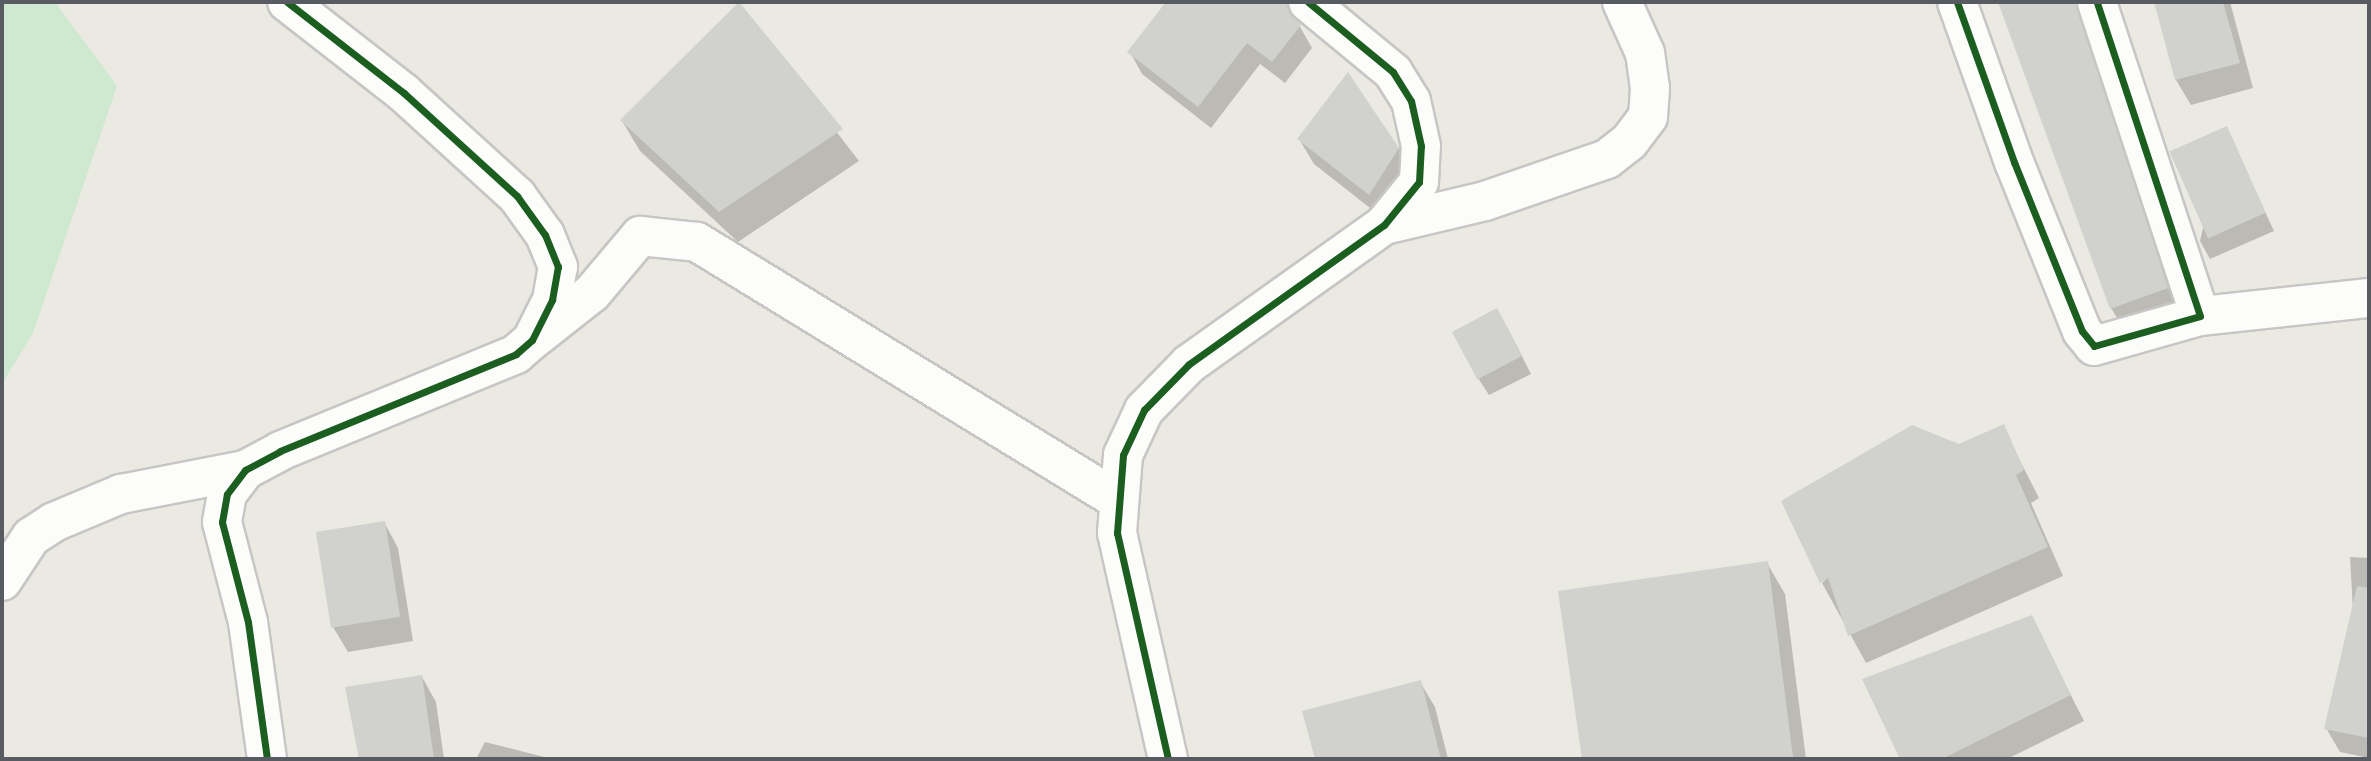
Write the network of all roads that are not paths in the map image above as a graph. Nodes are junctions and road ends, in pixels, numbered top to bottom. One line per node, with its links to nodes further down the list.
1 (287, 2): 9 (street)
2 (1308, 2): 6 (street)
3 (1622, 2): 6 (street)
4 (1957, 2): 8 (street)
5 (2097, 2): 8 (street)
6 (1384, 225): 11 (street)
7 (2369, 298): 8 (street)
8 (2200, 316)
9 (531, 340): 10 (street); 11 (street)
10 (245, 470): 12 (street); 13 (street)
11 (1116, 499): 14 (street)
12 (2, 581)
13 (267, 759)
14 (1168, 759)

